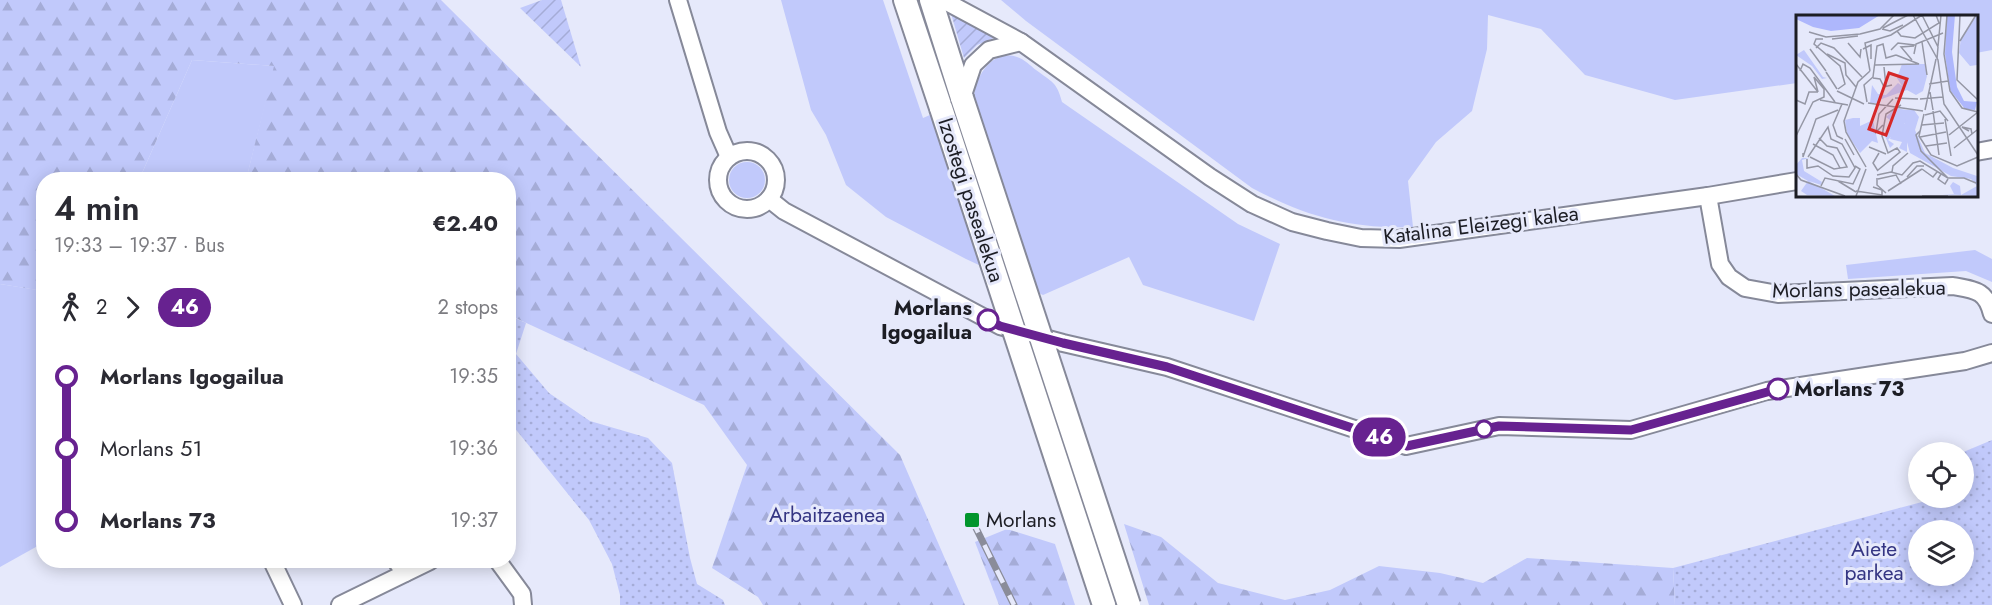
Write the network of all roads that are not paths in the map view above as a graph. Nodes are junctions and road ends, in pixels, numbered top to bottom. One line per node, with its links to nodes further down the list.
1 (678, 0): 10 (street)
2 (905, 0): 22 (main road, Izostegi pasealekua, bridge)
3 (931, 0): 7 (main road, Izostegi pasealekua)
4 (943, 0): 6 (street, Katalina Eleizegi kalea)
5 (968, 0): 6 (street)
6 (1021, 42): 7 (street); 12 (street, Katalina Eleizegi kalea)
7 (962, 98): 23 (main road, Izostegi pasealekua, bridge)
8 (1992, 149): 9 (street)
9 (1977, 152)
10 (729, 157): 13 (street); 13 (street)
11 (1796, 181): 12 (street, Katalina Eleizegi kalea)
12 (1708, 196): 14 (street, Morlans pasealekua)
13 (769, 199): 15 (street)
14 (1992, 314)
15 (1992, 353)
16 (275, 568): 19 (street)
17 (398, 568): 20 (street)
18 (503, 568): 21 (street)
19 (293, 605)
20 (340, 605)
21 (523, 605)
22 (1104, 605)
23 (1129, 605)

